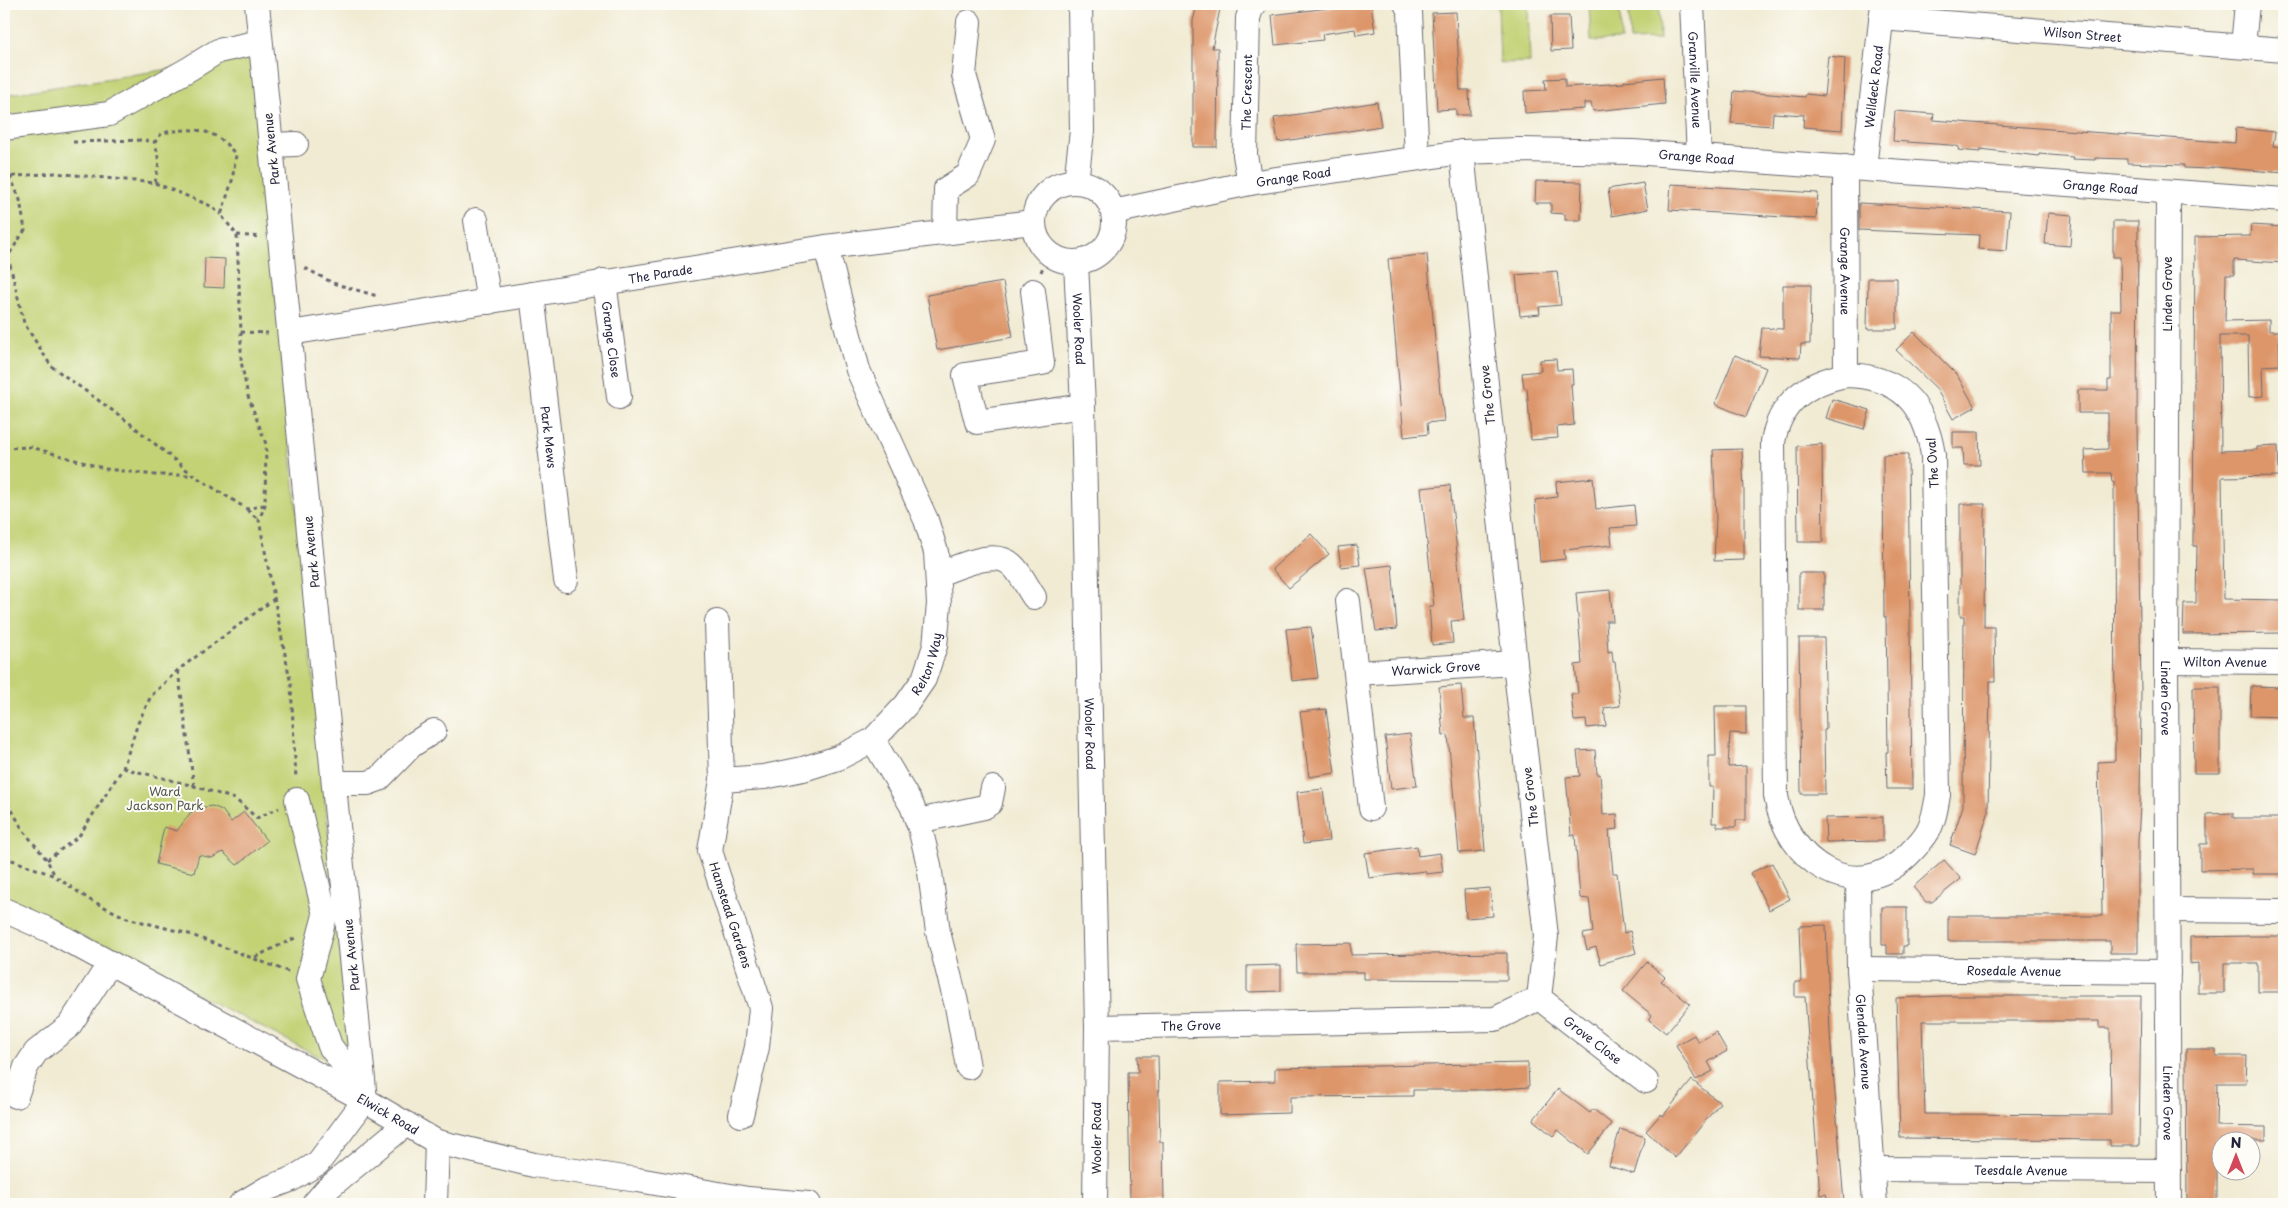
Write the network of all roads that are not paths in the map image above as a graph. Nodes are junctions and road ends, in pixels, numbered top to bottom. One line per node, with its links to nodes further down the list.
1 (256, 4): 9 (street, Park Avenue)
2 (1080, 4): 19 (street)
3 (1255, 4): 20 (street, The Crescent)
4 (1406, 4): 17 (street)
5 (1692, 4): 16 (street, Granville Avenue)
6 (2247, 4): 10 (street)
7 (1882, 11): 10 (street, Wilson Street); 18 (street, Welldeck Road)
8 (969, 22): 26 (street)
9 (260, 42): 12 (street); 14 (street, Park Avenue)
10 (2243, 46): 11 (street, Wilson Street)
11 (2284, 50)
12 (4, 128)
13 (296, 144): 14 (street)
14 (271, 146): 33 (street, Park Avenue)
15 (1462, 152): 16 (street, Grange Road); 17 (street, Grange Road); 44 (street, The Grove)
16 (1699, 157): 18 (street, Grange Road)
17 (1417, 158): 20 (street, Grange Road)
18 (1855, 168): 21 (street, Grange Road); 34 (street, Grange Avenue)
19 (1076, 182): 23 (street); 25 (street)
20 (1250, 182): 23 (street, Grange Road)
21 (2168, 193): 22 (street, Grange Road); 42 (street, Linden Grove)
22 (2284, 200)
23 (1113, 212): 28 (street)
24 (476, 220): 32 (street)
25 (1033, 222): 26 (street, The Parade); 28 (street)
26 (945, 232): 27 (street, The Parade)
27 (826, 247): 29 (street, The Parade); 37 (street, Relton Way)
28 (1076, 263): 36 (street, Wooler Road)
29 (604, 281): 31 (street, The Parade); 35 (street, Grange Close)
30 (1033, 291): 36 (street)
31 (532, 294): 32 (street, The Parade); 38 (street, Park Mews)
32 (489, 302): 33 (street, The Parade)
33 (290, 333): 49 (street, Park Avenue)
34 (1846, 375): 54 (street, The Oval); 54 (street, The Oval)
35 (619, 397)
36 (1083, 406): 62 (street, Wooler Road)
37 (938, 574): 39 (street); 47 (street, Relton Way)
38 (566, 580)
39 (1034, 598)
40 (1348, 601): 45 (street)
41 (717, 622): 48 (street)
42 (2166, 661): 43 (street, Wilton Avenue); 56 (street, Linden Grove)
43 (2284, 662)
44 (1515, 663): 45 (street, Warwick Grove); 61 (street, The Grove)
45 (1357, 673): 52 (street)
46 (434, 731): 49 (street)
47 (873, 740): 48 (street); 53 (street)
48 (722, 780): 67 (street, Hamstead Gardens)
49 (334, 783): 66 (street, Park Avenue)
50 (993, 788): 53 (street)
51 (297, 800): 66 (street)
52 (1371, 808)
53 (918, 821): 63 (street)
54 (1858, 878): 59 (street, Glendale Avenue)
55 (4, 910): 58 (street, Elwick Road)
56 (2168, 910): 57 (street); 60 (street, Linden Grove)
57 (2284, 911)
58 (110, 963): 65 (street); 66 (street, Elwick Road)
59 (1860, 969): 60 (street, Rosedale Avenue); 70 (street, Glendale Avenue)
60 (2168, 972): 71 (street, Linden Grove)
61 (1539, 998): 62 (street, The Grove); 64 (street, Grove Close)
62 (1097, 1027): 77 (street, Wooler Road)
63 (968, 1067)
64 (1646, 1081)
65 (16, 1096)
66 (364, 1096): 68 (street, Elwick Road); 73 (street)
67 (741, 1115)
68 (406, 1124): 69 (street, Elwick Road); 74 (street)
69 (437, 1142): 72 (street, Elwick Road); 75 (street)
70 (1872, 1168): 71 (street, Teesdale Avenue); 78 (street, Glendale Avenue)
71 (2169, 1171): 79 (street, Linden Grove)
72 (747, 1202): 76 (street, Elwick Road)
73 (242, 1204)
74 (314, 1204)
75 (434, 1204)
76 (809, 1204)
77 (1096, 1204)
78 (1875, 1204)
79 (2169, 1204)

